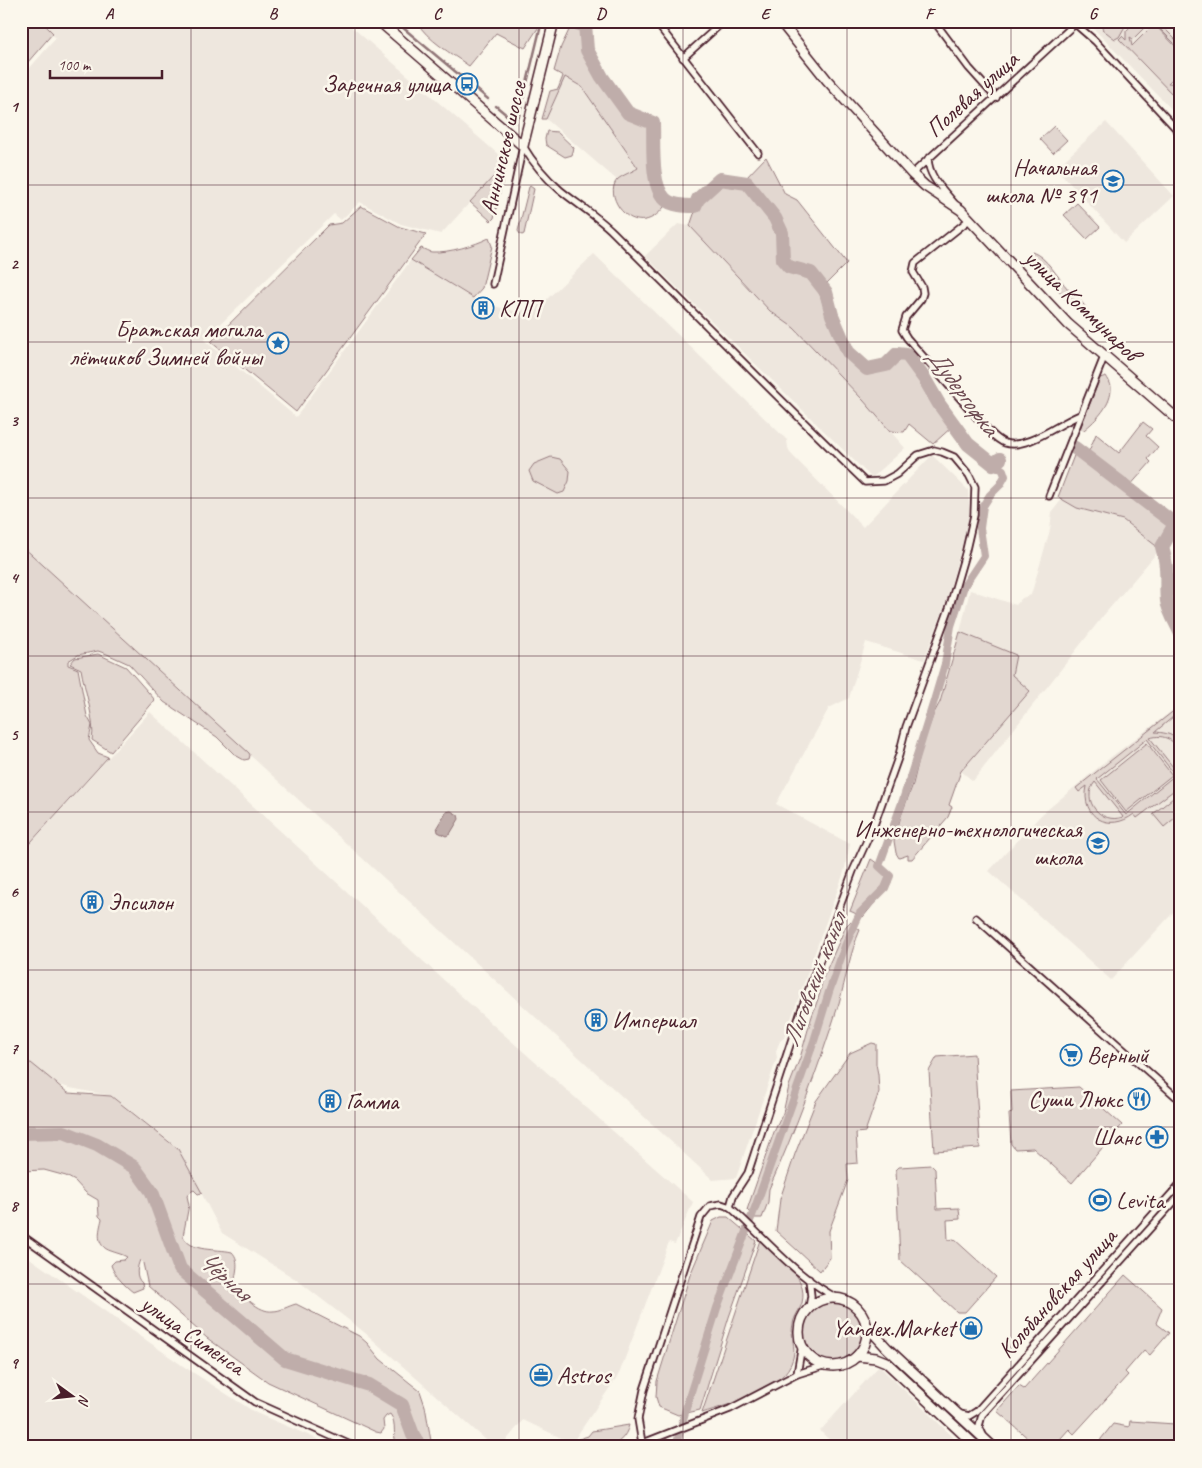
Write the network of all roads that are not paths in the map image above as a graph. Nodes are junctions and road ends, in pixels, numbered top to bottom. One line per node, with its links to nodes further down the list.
1 (379, 21): 11 (street)
2 (554, 21): 11 (street, Аннинское шоссе)
3 (655, 21): 8 (street)
4 (724, 21): 8 (street)
5 (780, 21): 14 (street, улица Коммунаров)
6 (934, 21): 9 (street)
7 (1075, 22): 9 (street, Полевая улица); 10 (street)
8 (683, 58): 12 (street)
9 (996, 98): 13 (street, Полевая улица)
10 (1181, 134)
11 (523, 146): 17 (street, Аннинское шоссе); 26 (street)
12 (758, 153)
13 (928, 159): 14 (street, Полевая улица); 15 (street, улица Коммунаров)
14 (912, 174): 15 (street, улица Коммунаров)
15 (961, 210): 16 (street, улица Коммунаров)
16 (969, 220): 18 (street, улица Коммунаров); 19 (street)
17 (493, 284)
18 (1104, 357): 19 (street); 20 (street, улица Коммунаров)
19 (1080, 415): 21 (street)
20 (1181, 422)
21 (1049, 496)
22 (976, 918): 23 (street)
23 (1181, 1100)
24 (1181, 1183): 36 (street, Колобановская улица)
25 (1181, 1194): 37 (street, Колобановская улица)
26 (730, 1207): 28 (street); 38 (street)
27 (21, 1235): 39 (street, улица Сименса)
28 (809, 1279): 29 (street); 30 (street)
29 (839, 1299): 30 (street); 31 (street)
30 (809, 1308): 32 (street)
31 (866, 1326): 33 (street); 36 (street)
32 (802, 1345): 34 (street); 35 (street)
33 (857, 1356): 34 (street); 41 (street)
34 (826, 1366): 35 (street)
35 (797, 1374): 38 (street)
36 (956, 1412): 37 (street)
37 (983, 1438): 42 (street)
38 (642, 1443): 40 (street)
39 (355, 1447)
40 (633, 1447)
41 (976, 1447)
42 (993, 1447)

